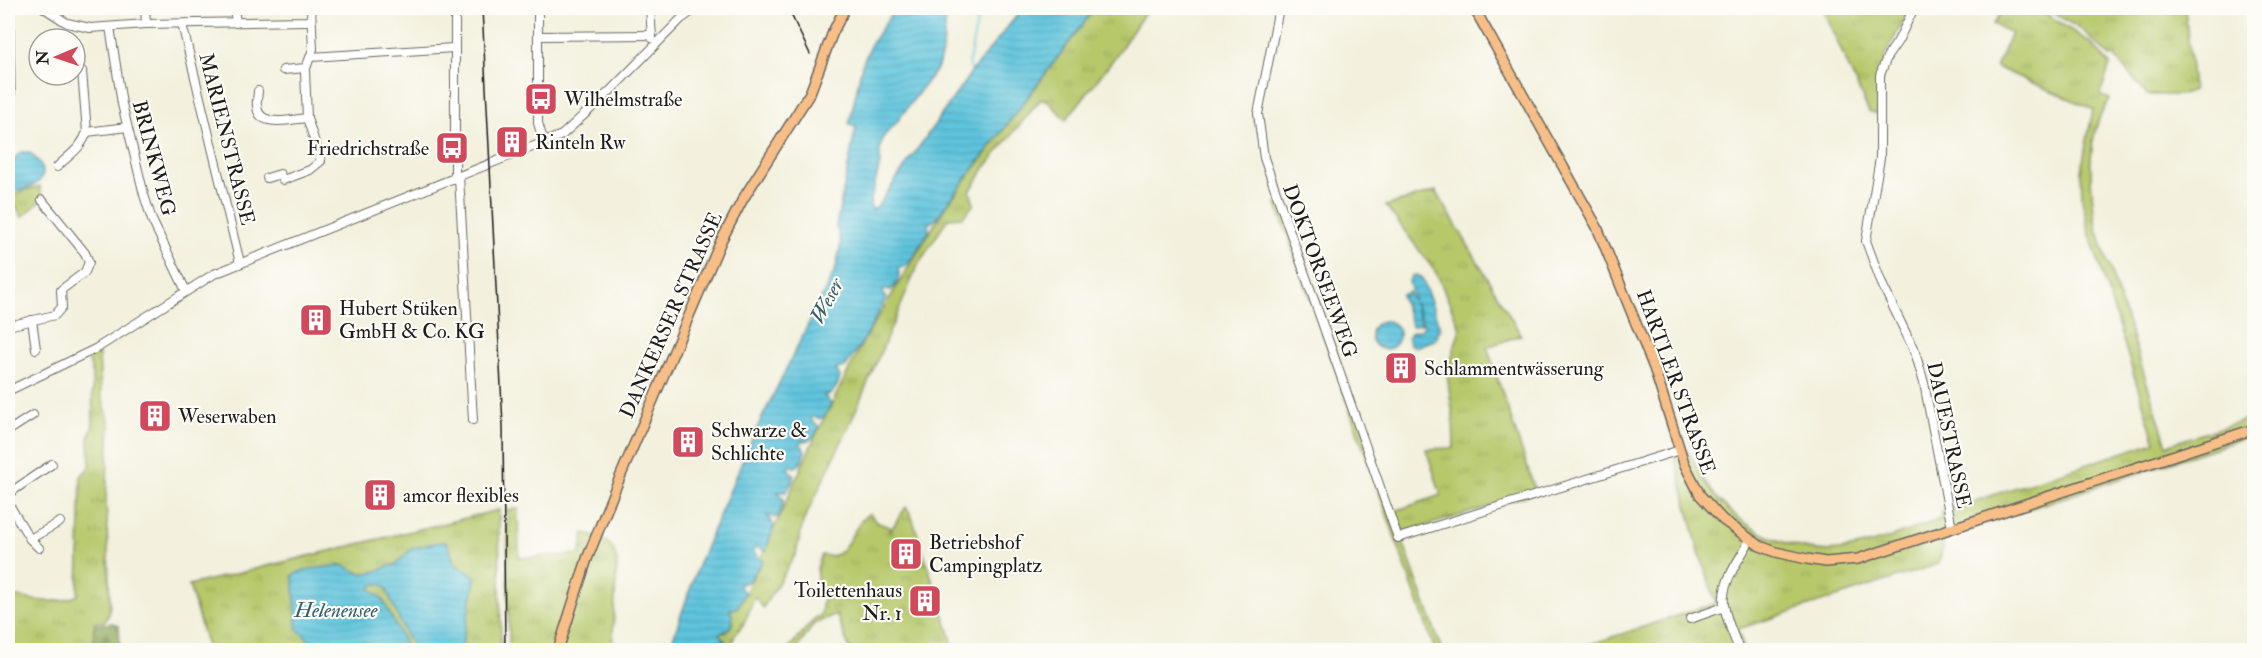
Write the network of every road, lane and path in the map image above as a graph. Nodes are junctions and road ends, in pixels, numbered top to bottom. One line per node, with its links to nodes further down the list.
1 (9, 8): 28 (street)
2 (44, 8): 18 (street)
3 (145, 8): 16 (street)
4 (234, 8): 15 (street)
5 (311, 8): 14 (street)
6 (454, 8): 22 (street)
7 (538, 8): 20 (street)
8 (650, 8): 19 (street)
9 (697, 8): 21 (street)
10 (845, 8): 58 (main road, DANKERSER STRASSE)
11 (1279, 8): 47 (street, DOKTORSEEWEG)
12 (1474, 8): 47 (main road, HARTLER STRASSE)
13 (1914, 8): 52 (street, DAUESTRASSE)
14 (311, 19): 15 (street); 23 (street)
15 (236, 23): 17 (street)
16 (146, 24): 17 (street); 18 (street)
17 (182, 24): 37 (street, MARIENSTRASSE)
18 (110, 27): 30 (street, BRINKWEG)
19 (651, 35): 20 (street); 21 (street)
20 (538, 36): 32 (street)
21 (656, 44): 32 (street)
22 (454, 48): 23 (street); 35 (street)
23 (311, 57): 24 (street)
24 (306, 69): 25 (street); 29 (street)
25 (283, 70)
26 (83, 87): 31 (street)
27 (258, 91): 29 (street)
28 (11, 110)
29 (308, 118): 34 (street)
30 (127, 127): 31 (street); 38 (street, BRINKWEG)
31 (87, 132): 33 (street)
32 (544, 143): 35 (street)
33 (57, 167)
34 (267, 178)
35 (457, 178): 37 (street); 44 (street)
36 (42, 200): 39 (street)
37 (240, 263): 38 (street)
38 (186, 291): 42 (street)
39 (32, 320): 40 (street); 41 (street)
40 (8, 326)
41 (36, 349)
42 (8, 391)
43 (33, 415): 46 (street)
44 (473, 420)
45 (2254, 429): 52 (main road, HARTLER STRASSE)
46 (8, 431)
47 (1680, 450): 54 (main road, HARTLER STRASSE)
48 (52, 464): 49 (street)
49 (8, 494)
50 (8, 503): 53 (street)
51 (60, 522): 53 (street)
52 (1952, 528): 54 (main road, HARTLER STRASSE)
53 (30, 539): 55 (street)
54 (1750, 540): 56 (street)
55 (39, 548)
56 (1724, 607): 57 (street); 59 (street)
57 (1690, 619)
58 (558, 651)
59 (1739, 651)

